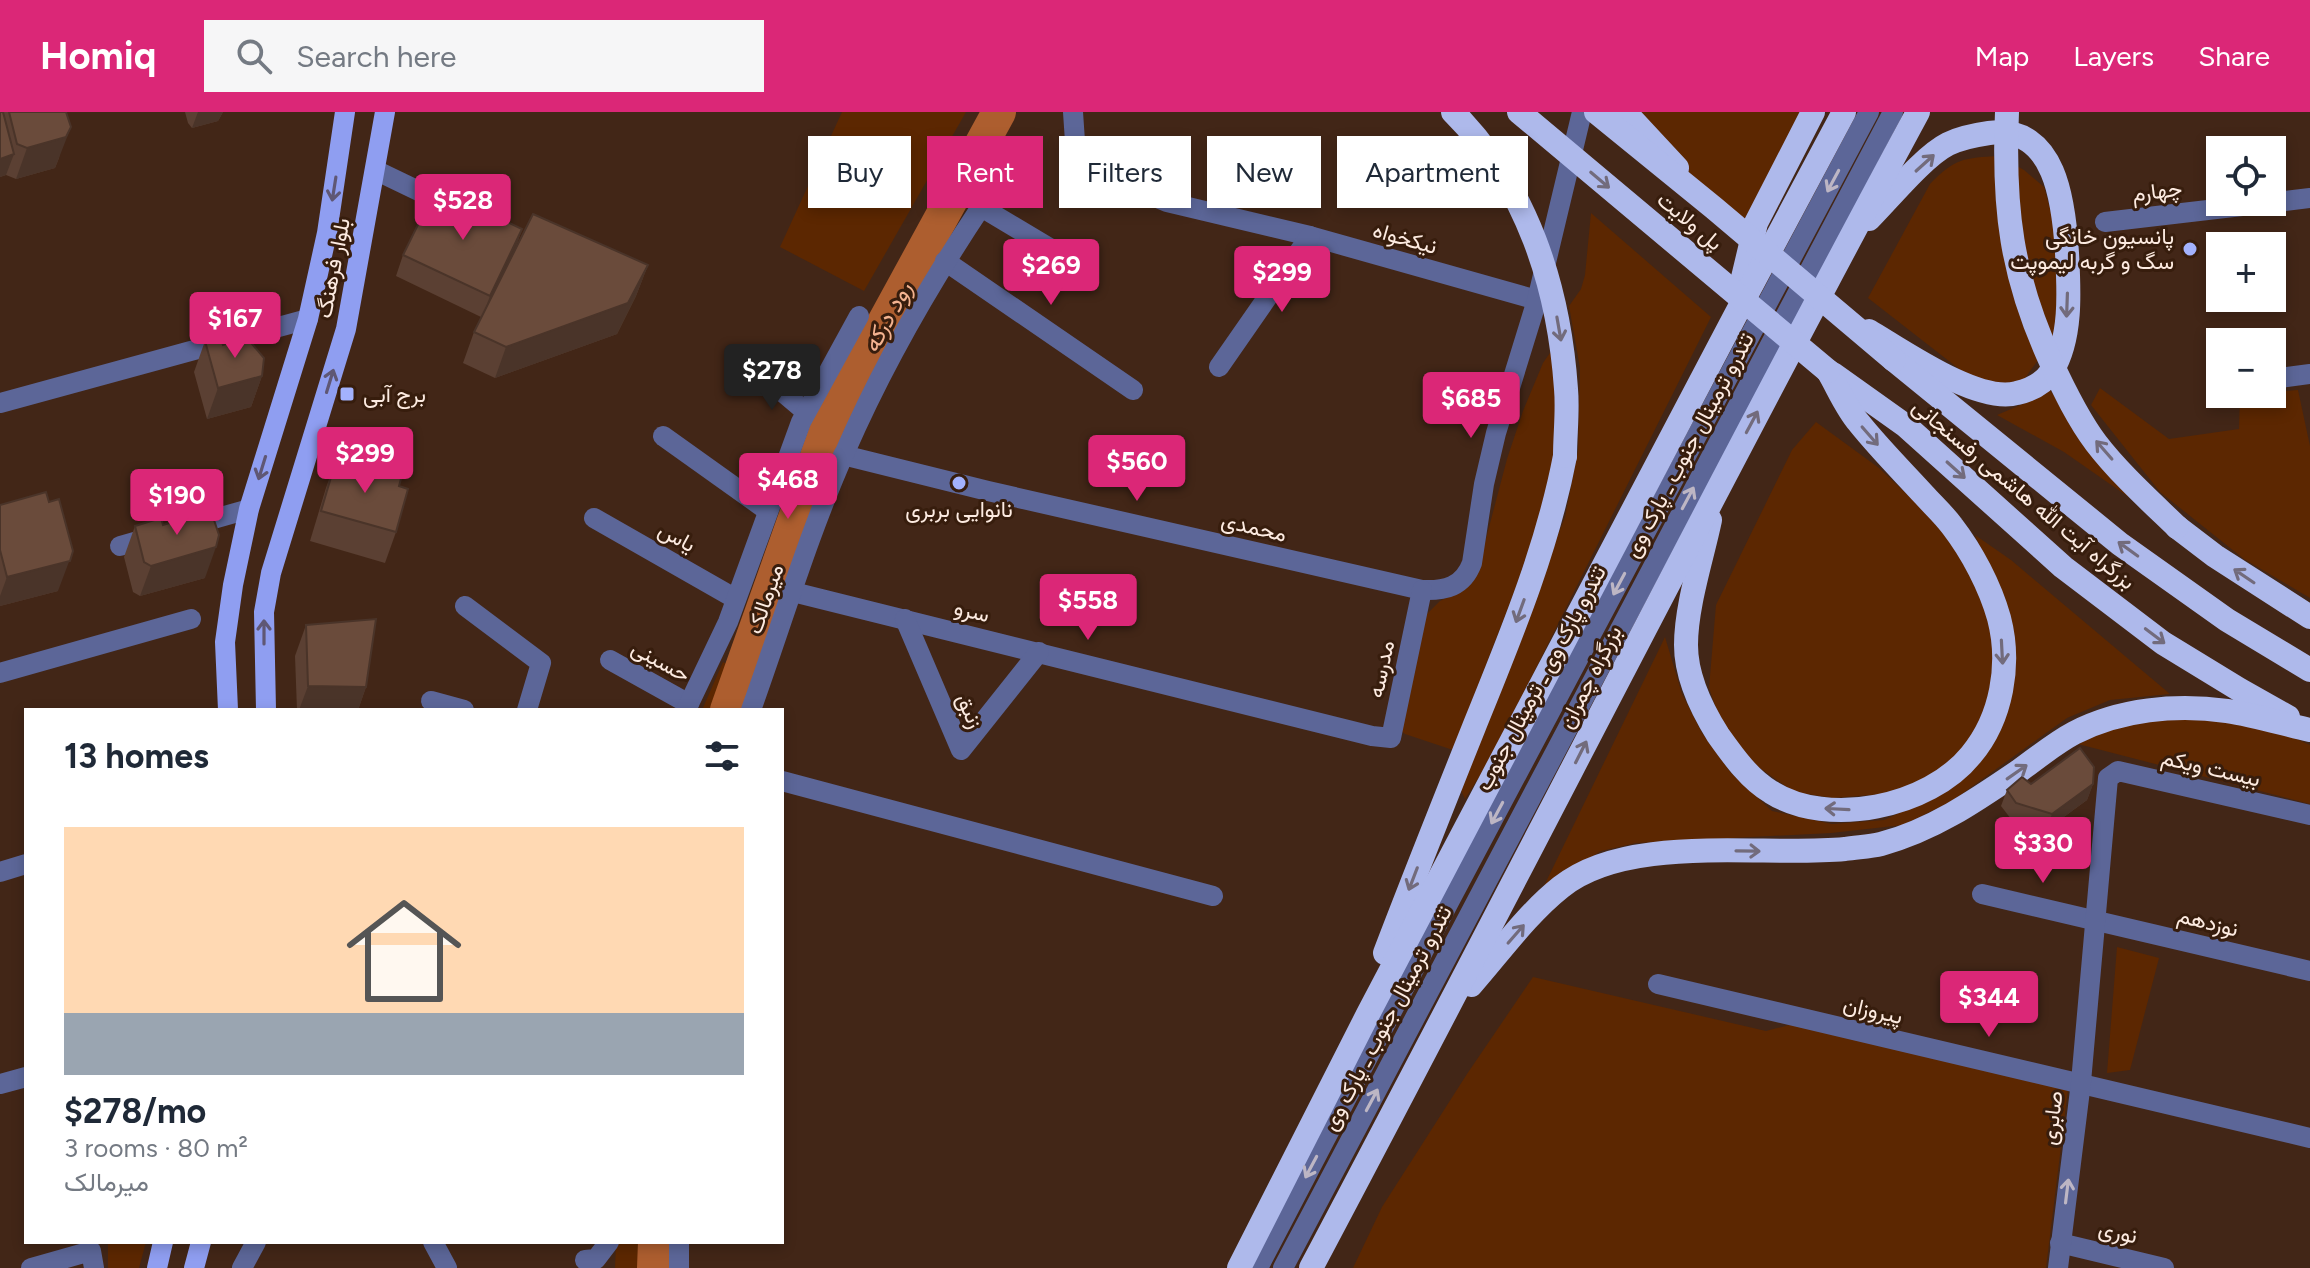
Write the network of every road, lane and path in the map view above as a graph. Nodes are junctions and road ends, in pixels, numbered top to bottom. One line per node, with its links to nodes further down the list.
1 (345, 112): 28 (main road, بلوار فرهنگ, one-way to 28)
2 (385, 112): 15 (main road, بلوار فرهنگ)
3 (1073, 112): 20 (street, نیکخواه)
4 (1453, 112): 77 (highway, one-way to 77, bridge)
5 (1519, 112): 31 (highway, پل ولایت, one-way to 31, bridge)
6 (1582, 112): 24 (street)
7 (1596, 112): 17 (highway, پل ولایت, bridge)
8 (1625, 112): 17 (highway, bridge)
9 (1813, 112): 27 (highway)
10 (1844, 112): 27 (highway, بزرگراه چمران)
11 (1869, 112): 72 (street, تندرو پارک وی ـ ترمینال جنوب, one-way to 72)
12 (1893, 112): 73 (street, تندرو ترمینال جنوب ـ پارک وی, one-way to 12)
13 (1918, 112): 21 (highway, بزرگراه چمران)
14 (2007, 112): 49 (highway, one-way to 14, bridge)
15 (375, 170): 18 (street); 59 (main road, بلوار فرهنگ, one-way to 15)
16 (2310, 198): 19 (street, چهارم)
17 (1714, 208): 25 (highway, پل ولایت, bridge)
18 (475, 218)
19 (2105, 222)
20 (1310, 236): 24 (street, نیکخواه); 30 (street)
21 (1850, 238): 25 (highway, one-way to 25); 40 (highway, بزرگراه چمران, one-way to 21)
22 (945, 261): 23 (street, میرمالک); 35 (street); 39 (street, میرمالک)
23 (1078, 265)
24 (1537, 300): 45 (street)
25 (1839, 314): 29 (highway, پل ولایت, bridge)
26 (859, 316): 37 (street, میرمالک)
27 (1734, 318): 77 (highway, بزرگراه چمران)
28 (308, 319): 36 (street); 41 (main road, بلوار فرهنگ, one-way to 41)
29 (1894, 360): 54 (highway, بزرگراه آیت الله هاشمی رفسنجانی, one-way to 29)
30 (1219, 367)
31 (1828, 371): 40 (highway, one-way to 40); 63 (highway, بزرگراه آیت الله هاشمی رفسنجانی, one-way to 63)
32 (2310, 374): 33 (street)
33 (2286, 377)
34 (766, 378): 37 (street)
35 (1133, 390)
36 (0, 403)
37 (806, 412): 42 (street, میرمالک)
38 (663, 436): 42 (street)
39 (843, 455): 45 (street, محمدی); 46 (street, میرمالک)
40 (1716, 490): 78 (highway, بزرگراه چمران, one-way to 40)
41 (249, 509): 44 (street); 58 (main road, بلوار فرهنگ)
42 (768, 511): 47 (street, میرمالک)
43 (594, 518): 47 (street, یاس)
44 (120, 546)
45 (1422, 590): 64 (street, مدرسه)
46 (793, 592): 51 (street, سرو); 62 (street, میرمالک)
47 (736, 599): 57 (street, میرمالک)
48 (465, 606): 61 (street)
49 (2310, 617)
50 (191, 619): 55 (street)
51 (905, 619): 52 (street, سرو); 52 (street, زنبق)
52 (1039, 652): 64 (street, سرو)
53 (610, 660): 57 (street, حسینی)
54 (2310, 670)
55 (0, 673)
56 (431, 701): 60 (street)
57 (687, 707)
58 (228, 708)
59 (266, 708)
60 (457, 708)
61 (528, 708)
62 (752, 708)
63 (2310, 729): 78 (highway, one-way to 63)
64 (1372, 736)
65 (784, 782): 71 (street)
66 (2107, 782): 67 (street, بیست ویکم); 74 (street, صابری)
67 (2310, 815)
68 (24, 865): 69 (street)
69 (0, 872)
70 (1982, 894): 74 (street, نوزدهم)
71 (1213, 896)
72 (1450, 900): 73 (street); 99 (street, تندرو پارک وی ـ ترمینال جنوب, one-way to 99)
73 (1471, 912): 100 (street, تندرو ترمینال جنوب ـ پارک وی, one-way to 73)
74 (2095, 920): 75 (street, نوزدهم); 80 (street, صابری)
75 (2310, 971)
76 (1658, 984): 80 (street, پیروزان)
77 (1368, 1014): 98 (highway, بزرگراه چمران)
78 (1446, 1014): 101 (highway, بزرگراه چمران)
79 (24, 1078): 81 (street)
80 (2081, 1082): 82 (street, پیروزان); 83 (street, صابری, one-way to 80)
81 (0, 1084)
82 (2310, 1138)
83 (2060, 1243): 102 (street, صابری); 103 (street, نوری)
84 (163, 1244): 93 (main road)
85 (200, 1244): 94 (main road)
86 (255, 1244): 95 (street)
87 (434, 1244): 96 (street)
88 (607, 1244): 90 (street)
89 (679, 1244): 97 (street)
90 (582, 1257)
91 (92, 1259): 92 (street)
92 (31, 1268)
93 (157, 1268)
94 (194, 1268)
95 (242, 1268)
96 (447, 1268)
97 (679, 1268)
98 (1239, 1268)
99 (1258, 1268)
100 (1283, 1268)
101 (1311, 1268)
102 (2058, 1268)
103 (2164, 1268)

